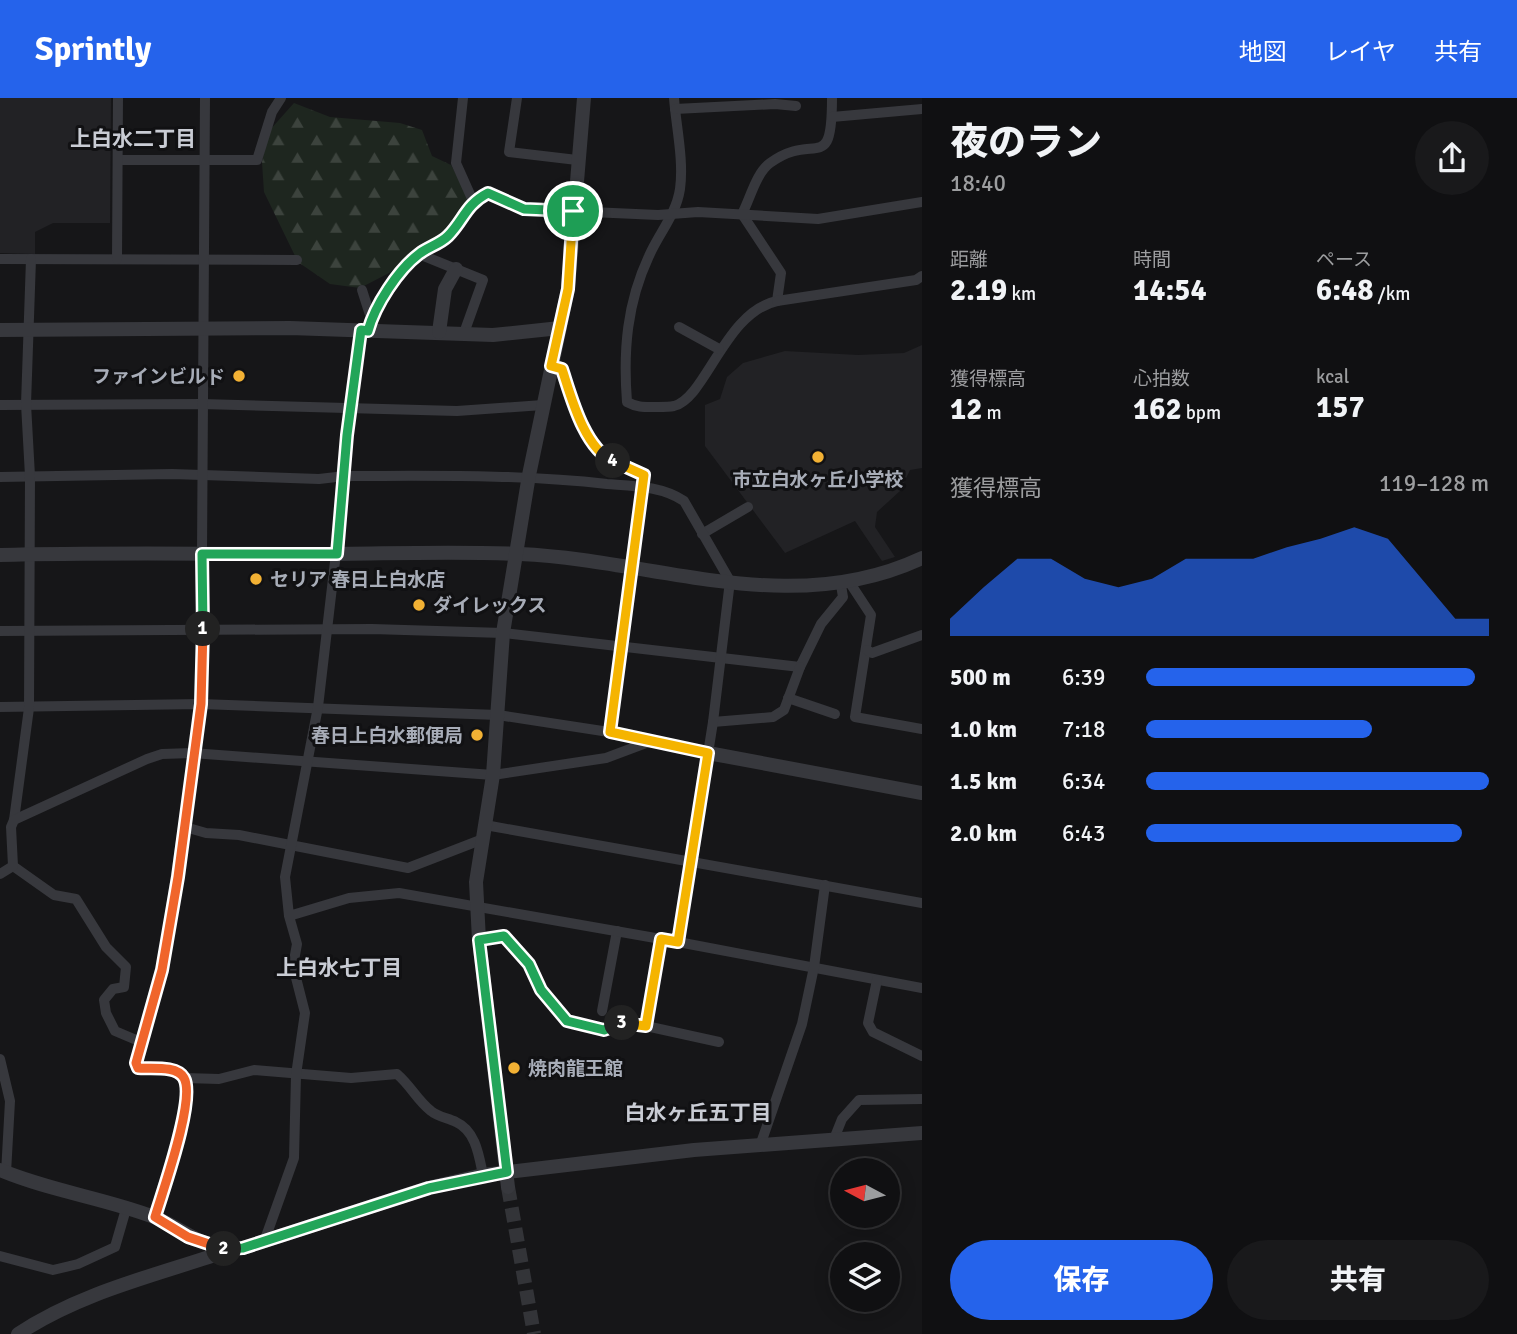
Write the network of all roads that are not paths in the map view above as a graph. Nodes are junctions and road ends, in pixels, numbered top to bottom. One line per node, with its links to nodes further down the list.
1 (118, 98): 13 (street)
2 (205, 98): 14 (street)
3 (281, 98): 14 (street)
4 (463, 98): 16 (street)
5 (517, 98): 15 (street)
6 (584, 98): 15 (street)
7 (832, 98): 12 (street)
8 (774, 101): 9 (street); 10 (street)
9 (674, 104): 19 (street)
10 (796, 106)
11 (922, 108): 12 (street)
12 (832, 117): 20 (street)
13 (118, 160): 14 (street); 24 (street)
14 (205, 160): 25 (street)
15 (578, 160): 18 (street)
16 (472, 201): 18 (street); 21 (street)
17 (922, 202): 20 (street)
18 (573, 211): 19 (street); 34 (street)
19 (673, 214): 20 (street); 39 (street)
20 (741, 214): 30 (street)
21 (419, 254): 27 (street); 31 (street)
22 (0, 259): 23 (street)
23 (31, 259): 24 (street); 36 (street)
24 (117, 260): 25 (street)
25 (205, 260): 26 (street); 33 (street)
26 (297, 260)
27 (456, 269): 37 (street); 38 (street)
28 (922, 276): 30 (street)
29 (362, 290): 31 (street)
30 (777, 301): 39 (street)
31 (367, 326): 33 (street); 37 (street); 45 (street)
32 (679, 327): 39 (street)
33 (202, 328): 36 (street); 42 (street)
34 (560, 328): 38 (street); 40 (street)
35 (0, 330): 36 (street)
36 (30, 330): 41 (street)
37 (439, 332): 38 (street)
38 (464, 333)
39 (719, 349)
40 (551, 366): 44 (street); 51 (street)
41 (26, 404): 42 (street); 43 (street); 48 (street)
42 (202, 404): 45 (street); 46 (street)
43 (0, 405)
44 (543, 405): 45 (street); 47 (street)
45 (352, 406): 50 (street)
46 (203, 475): 48 (street); 50 (street); 55 (street)
47 (529, 475): 50 (street); 51 (street); 57 (street)
48 (30, 476): 49 (street); 54 (street)
49 (0, 477)
50 (345, 477): 56 (street)
51 (643, 487): 53 (street); 60 (street)
52 (748, 507): 53 (street)
53 (702, 534): 61 (street)
54 (29, 554): 55 (street); 58 (street); 65 (street)
55 (202, 554): 56 (street); 63 (street)
56 (337, 554): 57 (street); 66 (street)
57 (517, 554): 60 (street); 67 (street)
58 (0, 555)
59 (922, 558): 62 (street)
60 (631, 569): 61 (street); 69 (street)
61 (730, 581): 62 (street); 71 (street)
62 (846, 584): 70 (street); 72 (street)
63 (203, 630): 65 (street); 66 (street); 74 (street)
64 (0, 631): 65 (street)
65 (30, 631): 77 (street)
66 (328, 631): 67 (street); 76 (street)
67 (503, 633): 69 (street); 79 (street)
68 (922, 635): 70 (street)
69 (622, 645): 71 (street); 82 (street)
70 (867, 650): 81 (street)
71 (721, 656): 72 (street); 80 (street)
72 (800, 667): 73 (street)
73 (788, 698): 78 (street); 80 (street)
74 (201, 704): 76 (street); 77 (street); 84 (street)
75 (0, 707): 77 (street)
76 (318, 707): 79 (street); 86 (street)
77 (29, 708): 89 (street)
78 (835, 714)
79 (498, 715): 82 (street); 87 (street)
80 (713, 722): 85 (street)
81 (922, 729)
82 (610, 732): 83 (street)
83 (654, 740): 85 (street); 87 (street)
84 (194, 753): 86 (street); 89 (street); 90 (street)
85 (708, 753): 88 (street); 93 (street)
86 (310, 761): 87 (street); 92 (street)
87 (494, 775): 91 (street)
88 (922, 793)
89 (14, 820): 94 (street)
90 (185, 827): 92 (street); 109 (street)
91 (484, 832): 92 (street); 93 (street); 98 (street)
92 (290, 845): 99 (street)
93 (692, 860): 96 (street); 103 (street)
94 (13, 866): 95 (street); 109 (street)
95 (0, 874)
96 (825, 885): 97 (street); 104 (street)
97 (922, 903)
98 (477, 908): 99 (street); 100 (street); 102 (street)
99 (289, 916): 113 (street)
100 (617, 931): 101 (street); 107 (street)
101 (661, 939): 103 (street); 108 (street)
102 (479, 940): 108 (street); 120 (street)
103 (678, 942): 104 (street)
104 (814, 967): 105 (street); 118 (street)
105 (877, 979): 106 (street); 111 (street)
106 (922, 988)
107 (602, 1011)
108 (646, 1026): 110 (street)
109 (141, 1042): 114 (street)
110 (719, 1042)
111 (922, 1056)
112 (0, 1059): 119 (street)
113 (296, 1075): 114 (street); 121 (street); 126 (street)
114 (184, 1078): 124 (street)
115 (922, 1099): 117 (street)
116 (922, 1133): 117 (street)
117 (834, 1139): 118 (street)
118 (761, 1143): 120 (street)
119 (3, 1172): 123 (street)
120 (507, 1172): 121 (street); 122 (street)
121 (483, 1175): 126 (street)
122 (508, 1187)
123 (126, 1209): 124 (street); 128 (street)
124 (155, 1217): 125 (street)
125 (188, 1237): 127 (street); 129 (street)
126 (264, 1242): 127 (street)
127 (229, 1250): 129 (street)
128 (0, 1256)
129 (182, 1266): 130 (street)
130 (18, 1334)

